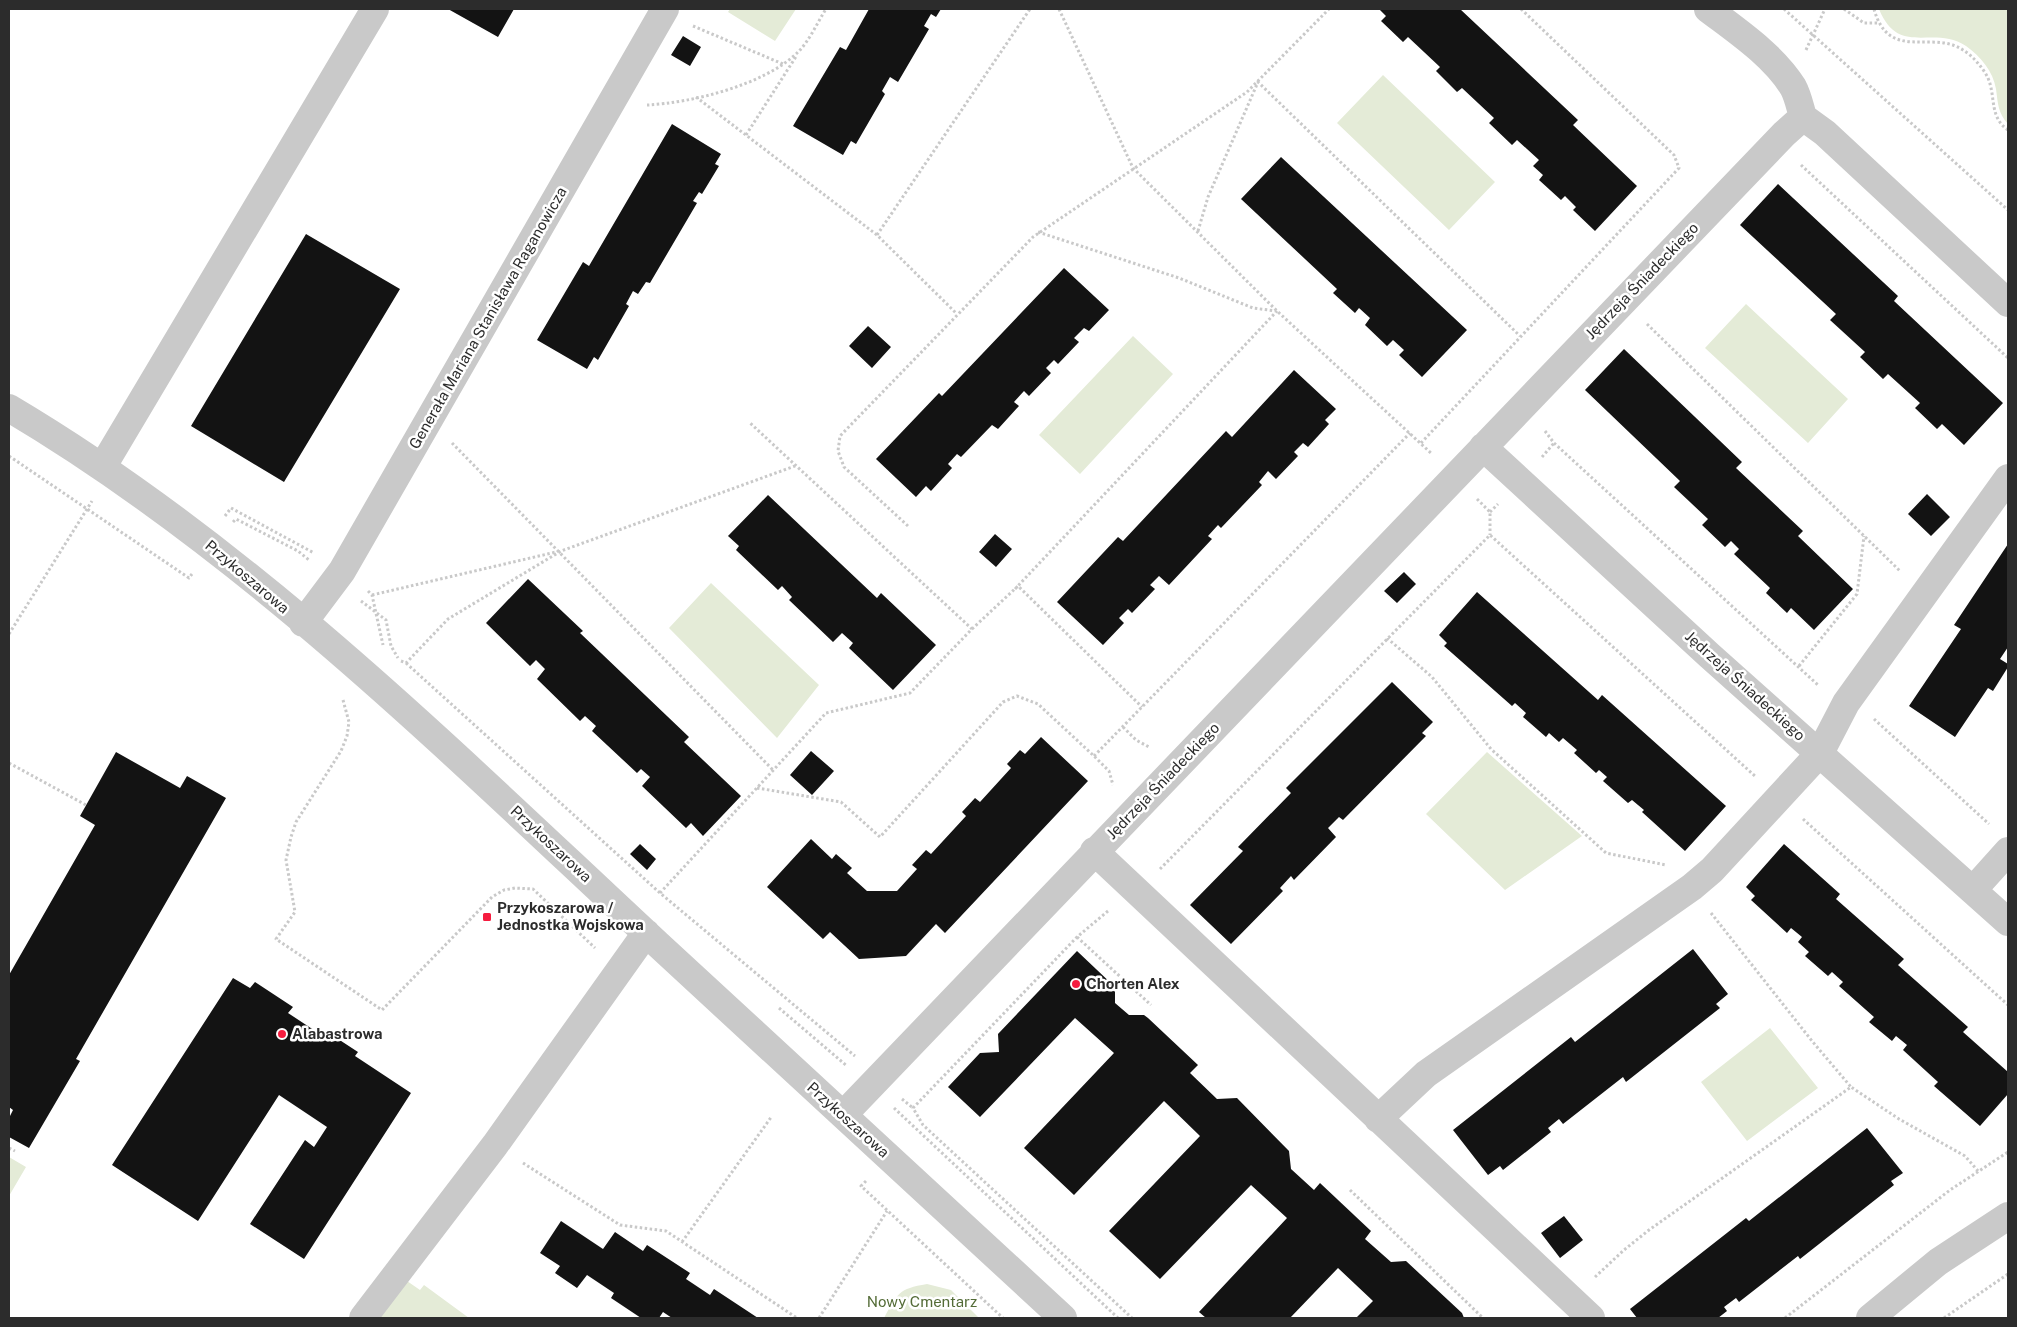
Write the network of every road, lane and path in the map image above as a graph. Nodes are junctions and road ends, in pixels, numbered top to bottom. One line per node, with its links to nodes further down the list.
1 (375, 9): 40 (street)
2 (826, 9): 13 (path)
3 (1030, 9): 26 (path)
4 (1059, 9): 22 (path)
5 (1329, 9): 15 (path)
6 (1521, 9): 31 (path)
7 (1708, 9): 18 (street)
8 (1784, 9): 23 (path)
9 (1844, 9): 12 (path)
10 (1874, 9): 12 (path)
11 (675, 15): 14 (path); 50 (street, Generała Mariana Stanisława Raganowicza)
12 (1879, 23): 19 (path)
13 (799, 52): 14 (path); 20 (path)
14 (783, 64): 16 (path)
15 (1258, 82): 22 (path); 25 (path); 31 (path)
16 (696, 97): 17 (path); 20 (path)
17 (640, 105)
18 (1803, 117): 27 (street); 39 (street, Jędrzeja Śniadeckiego)
19 (2008, 130)
20 (746, 135): 26 (path)
21 (1798, 162): 32 (path)
22 (1133, 168): 24 (path); 25 (path)
23 (2008, 210)
24 (1038, 232): 28 (path); 29 (path)
25 (1198, 232): 28 (path)
26 (877, 235): 29 (path)
27 (2008, 303)
28 (1277, 311): 36 (path); 52 (path)
29 (957, 314): 45 (path)
30 (1646, 324): 47 (path)
31 (1520, 336): 38 (path)
32 (2008, 358)
33 (9, 408): 40 (street, Przykoszarowa)
34 (749, 422): 41 (path)
35 (1544, 425): 62 (path)
36 (1410, 433): 38 (path); 65 (path)
37 (448, 439): 49 (path)
38 (1421, 443): 42 (path)
39 (1483, 447): 42 (street, Jędrzeja Śniadeckiego); 68 (street, Jędrzeja Śniadeckiego)
40 (103, 466): 48 (street, Przykoszarowa)
41 (795, 466): 49 (path); 56 (path)
42 (1454, 477): 46 (path); 77 (street, Jędrzeja Śniadeckiego)
43 (2008, 478): 53 (street)
44 (99, 504): 57 (path)
45 (908, 526)
46 (1490, 535): 58 (path); 74 (path)
47 (1864, 535): 53 (path); 62 (path)
48 (205, 542): 50 (path); 51 (path); 55 (street, Przykoszarowa)
49 (561, 551): 54 (path); 61 (path); 71 (path)
50 (342, 571): 54 (path); 55 (street, Generała Mariana Stanisława Raganowicza)
51 (194, 572)
52 (1015, 590): 56 (path); 65 (path)
53 (1925, 594): 64 (street)
54 (372, 595): 59 (path)
55 (303, 623): 84 (street, Przykoszarowa)
56 (972, 630): 71 (path)
57 (9, 634)
58 (1387, 638): 79 (path); 80 (path)
59 (384, 650)
60 (391, 657): 61 (path)
61 (406, 663): 82 (path)
62 (1799, 666): 64 (path)
63 (341, 695): 86 (path)
64 (1846, 704): 68 (street); 76 (path)
65 (1142, 707): 66 (path)
66 (1122, 727): 67 (path); 69 (path)
67 (1155, 748)
68 (1820, 753): 74 (street); 81 (street, Jędrzeja Śniadeckiego)
69 (1094, 756): 72 (path); 73 (path)
70 (9, 763): 75 (path)
71 (774, 770): 72 (path)
72 (757, 788): 82 (path)
73 (1111, 795)
74 (1779, 798): 79 (street); 88 (path)
75 (86, 805)
76 (1994, 828)
77 (1094, 851): 80 (street); 89 (street, Jędrzeja Śniadeckiego)
78 (2008, 851): 81 (street)
79 (1692, 887): 90 (path); 94 (street)
80 (1133, 890): 85 (path); 94 (street)
81 (1973, 890): 83 (street, Jędrzeja Śniadeckiego)
82 (660, 893): 89 (path)
83 (2008, 922)
84 (646, 933): 86 (street); 92 (street, Przykoszarowa)
85 (1077, 938): 87 (path); 91 (path)
86 (619, 971): 95 (street)
87 (1151, 1005)
88 (2008, 1005)
89 (878, 1077): 91 (path); 92 (street, Jędrzeja Śniadeckiego)
90 (1851, 1087): 99 (path); 106 (path)
91 (913, 1108): 112 (path)
92 (843, 1115): 111 (street, Przykoszarowa)
93 (772, 1116): 104 (path)
94 (1378, 1119): 114 (street)
95 (495, 1145): 104 (path); 107 (street)
96 (9, 1148): 97 (path)
97 (15, 1152)
98 (2008, 1152): 99 (path)
99 (1978, 1171): 115 (path)
100 (860, 1186): 102 (path)
101 (1350, 1190): 113 (path)
102 (887, 1211): 109 (path); 110 (path)
103 (2008, 1216): 116 (street)
104 (682, 1242): 108 (path)
105 (2008, 1274): 117 (path)
106 (1592, 1280)
107 (363, 1318)
108 (797, 1318)
109 (819, 1318)
110 (1003, 1318)
111 (1063, 1318)
112 (1132, 1318)
113 (1483, 1318)
114 (1591, 1318)
115 (1785, 1318)
116 (1870, 1318)
117 (1944, 1318)

